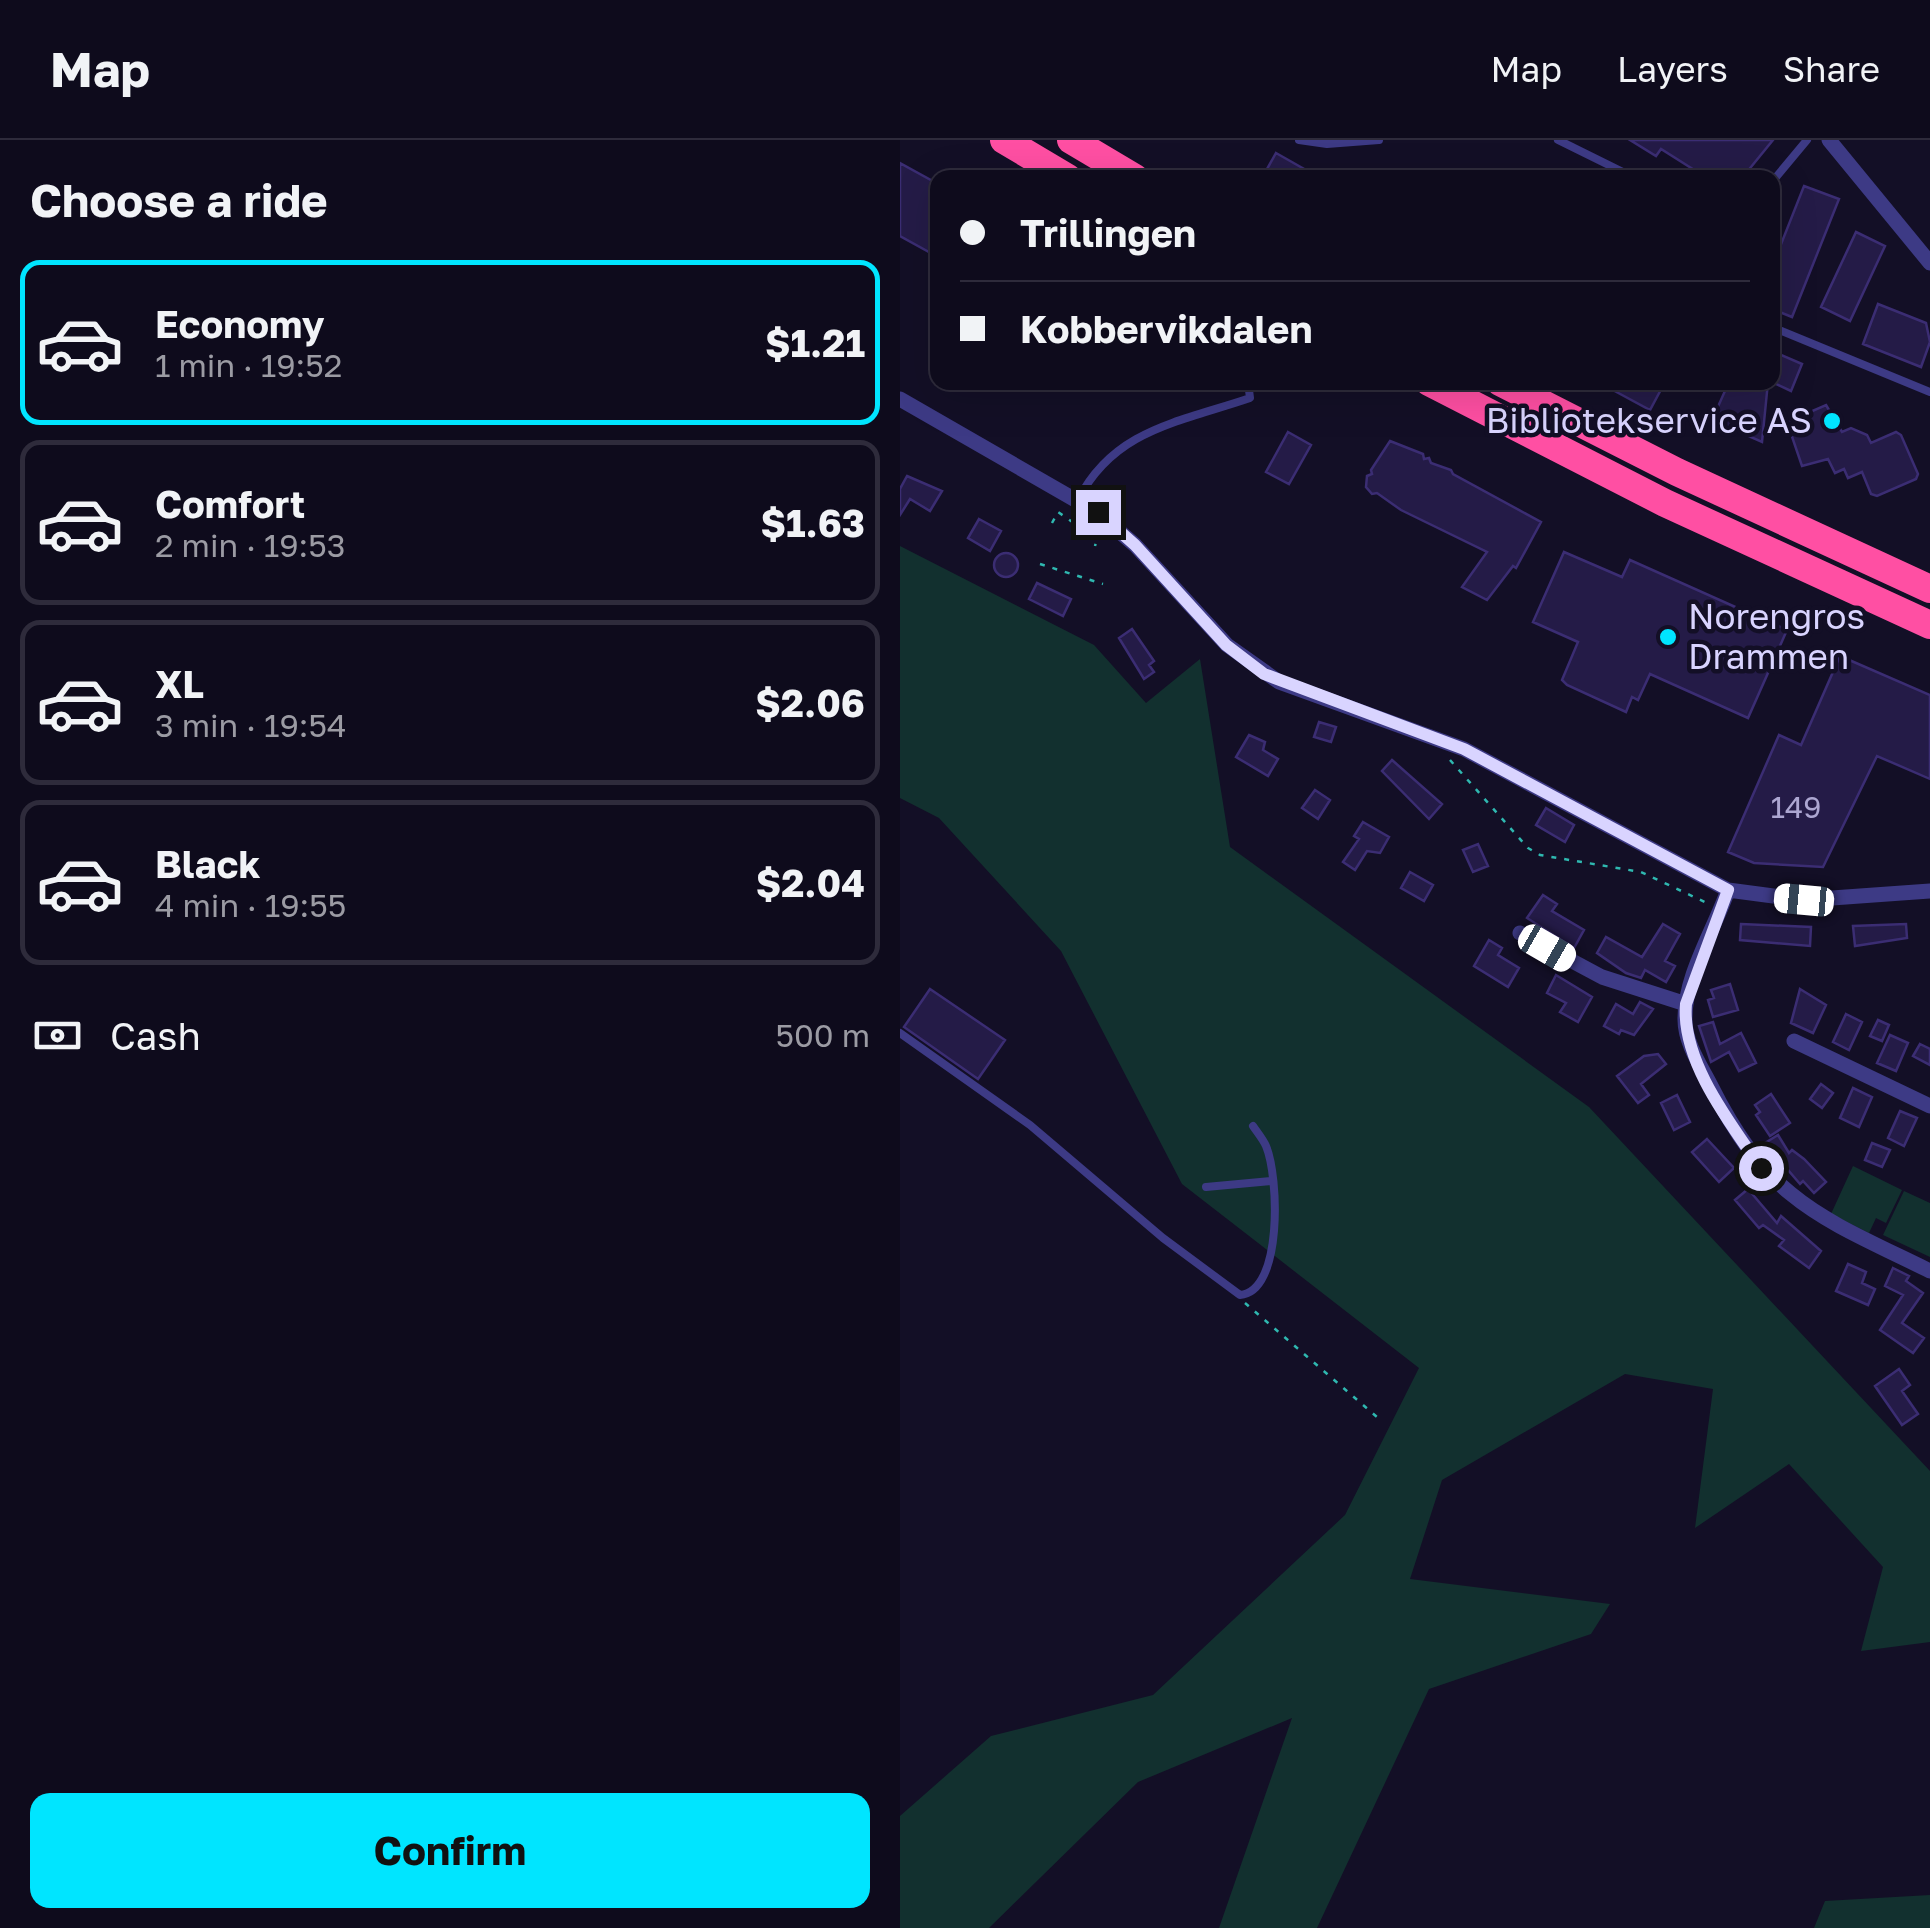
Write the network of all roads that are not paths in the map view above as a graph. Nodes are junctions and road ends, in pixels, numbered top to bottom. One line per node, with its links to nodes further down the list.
1 (1004, 140): 11 (highway)
2 (1070, 140): 10 (highway)
3 (1080, 140): 10 (highway)
4 (1299, 140): 5 (lane)
5 (1379, 140)
6 (1558, 140): 9 (lane)
7 (1807, 140): 14 (lane)
8 (1829, 140): 15 (street)
9 (1578, 143): 13 (lane)
10 (1106, 160): 12 (highway)
11 (1055, 170)
12 (1122, 170)
13 (1622, 170)
14 (1780, 172)
15 (1930, 263)
16 (1780, 330): 20 (lane)
17 (1249, 390): 22 (lane)
18 (1445, 390): 24 (highway)
19 (1516, 390): 23 (highway)
20 (1930, 392)
21 (900, 399): 22 (street)
22 (1078, 500): 25 (street)
23 (1930, 589)
24 (1930, 625)
25 (1728, 890): 26 (street); 28 (street)
26 (1930, 891)
27 (1520, 933): 28 (street)
28 (1686, 1004): 35 (street)
29 (900, 1033): 33 (lane)
30 (1794, 1041): 31 (street)
31 (1930, 1106)
32 (1253, 1126): 33 (lane)
33 (1272, 1181): 34 (lane)
34 (1206, 1187)
35 (1930, 1272)

